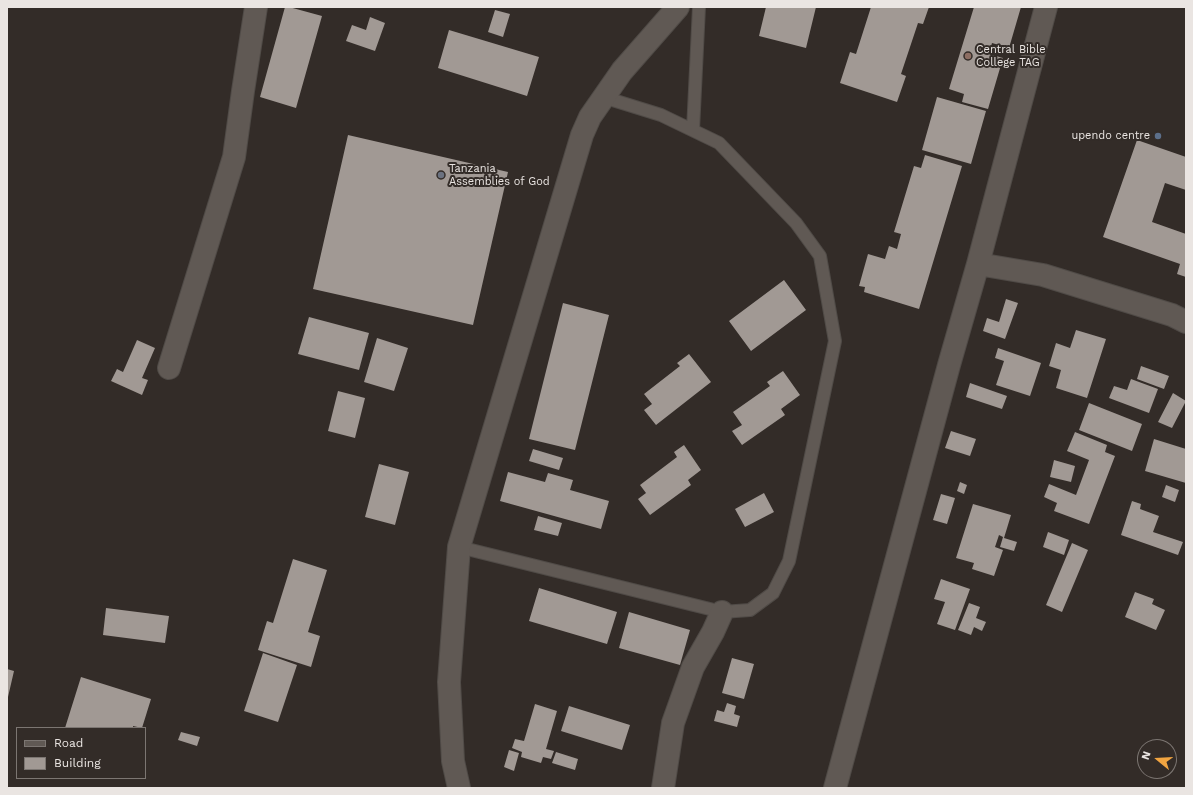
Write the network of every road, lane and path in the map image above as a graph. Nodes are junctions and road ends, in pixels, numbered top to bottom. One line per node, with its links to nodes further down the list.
1 (256, 7): 9 (street)
2 (678, 7): 5 (street)
3 (699, 7): 6 (lane)
4 (1046, 7): 7 (street)
5 (603, 97): 6 (lane); 10 (street)
6 (693, 130): 11 (lane)
7 (978, 264): 8 (street); 16 (street)
8 (1186, 322)
9 (169, 368)
10 (459, 547): 11 (lane); 12 (street)
11 (722, 612): 15 (street)
12 (453, 761): 13 (street); 14 (street)
13 (448, 788)
14 (460, 788)
15 (662, 788)
16 (835, 788)

